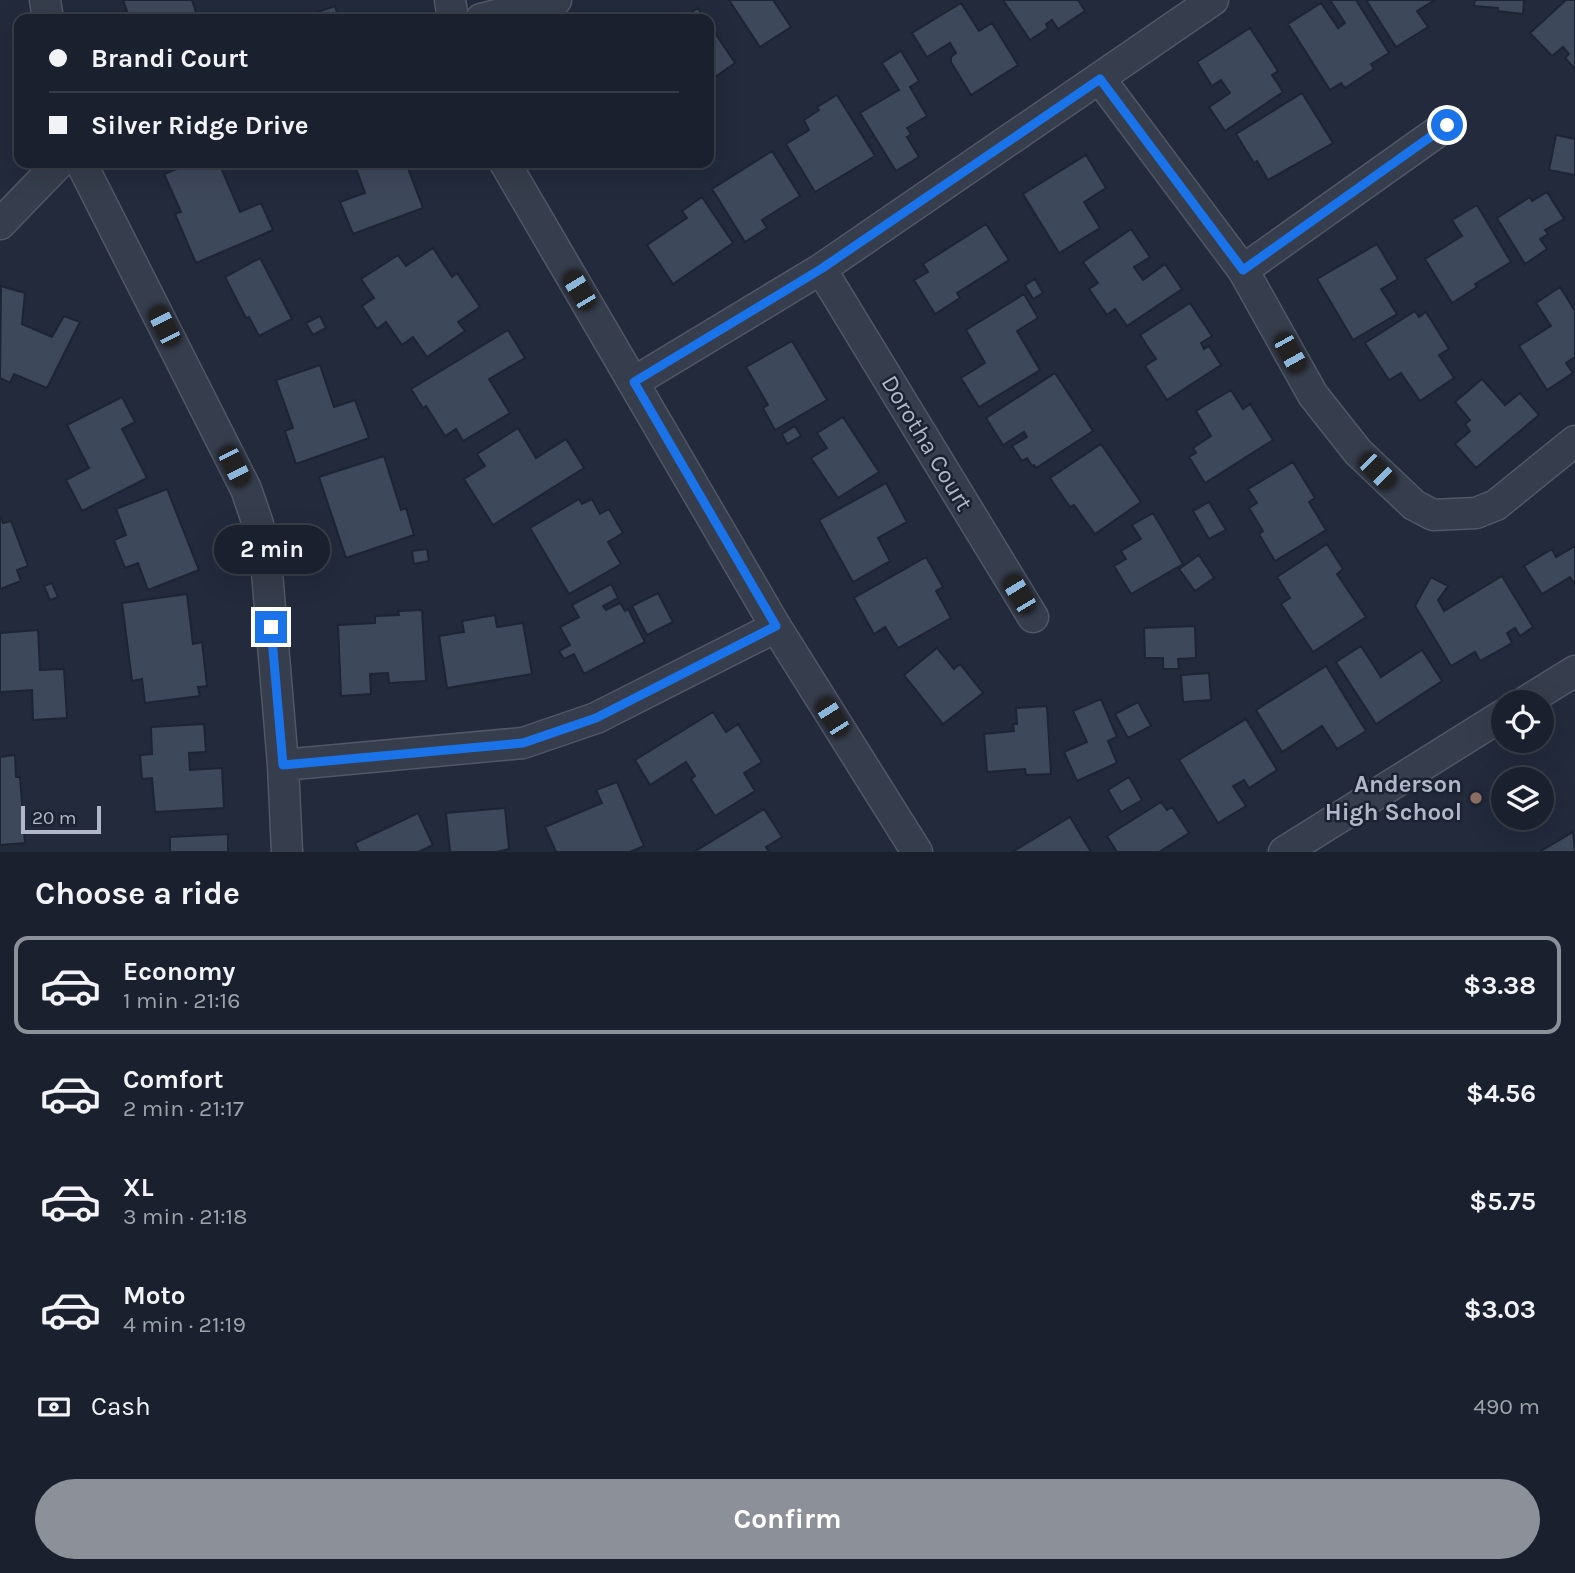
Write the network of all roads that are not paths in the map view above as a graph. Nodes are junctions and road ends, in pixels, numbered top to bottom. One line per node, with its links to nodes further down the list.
1 (556, 0): 3 (street)
2 (1213, 0): 4 (street)
3 (501, 14)
4 (1100, 79): 10 (street); 11 (street)
5 (1447, 125): 11 (street)
6 (54, 168): 9 (street)
7 (84, 168): 19 (street)
8 (508, 168): 12 (street)
9 (0, 224)
10 (821, 269): 12 (street); 14 (street, Dorotha Court)
11 (1243, 270): 13 (street)
12 (634, 382): 15 (street)
13 (1575, 441)
14 (1033, 617)
15 (776, 626): 19 (street); 21 (street)
16 (1575, 671): 17 (street)
17 (1544, 690)
18 (1491, 723): 22 (street)
19 (283, 765): 20 (street)
20 (287, 852)
21 (917, 852)
22 (1284, 852)

